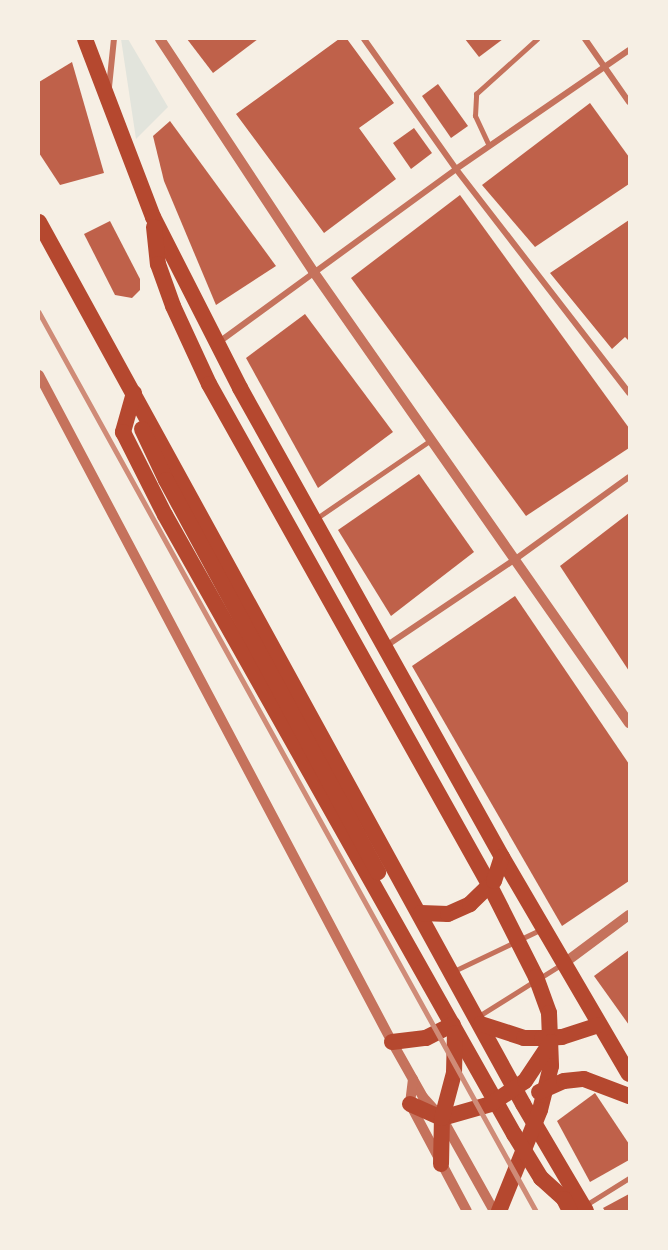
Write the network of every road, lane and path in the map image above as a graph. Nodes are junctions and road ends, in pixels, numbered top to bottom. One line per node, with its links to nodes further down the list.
1 (85, 39): 9 (highway)
2 (114, 39): 9 (street)
3 (160, 39): 15 (street)
4 (364, 39): 12 (street)
5 (537, 39): 11 (lane)
6 (585, 39): 8 (street)
7 (629, 50): 8 (street)
8 (604, 68): 10 (street); 11 (street)
9 (108, 96): 13 (highway)
10 (629, 102)
11 (489, 146): 12 (street)
12 (456, 170): 15 (street); 19 (street)
13 (153, 218): 16 (highway); 35 (highway)
14 (39, 222): 18 (highway)
15 (313, 271): 16 (street); 20 (street)
16 (218, 342): 22 (highway)
17 (39, 375): 36 (street)
18 (134, 393): 27 (highway); 33 (highway); 46 (highway)
19 (629, 393)
20 (433, 439): 22 (lane); 23 (street)
21 (629, 477): 23 (street)
22 (314, 520): 24 (highway)
23 (517, 558): 24 (street); 25 (street)
24 (384, 647): 26 (highway)
25 (629, 723)
26 (502, 857): 27 (highway); 29 (highway)
27 (421, 914): 31 (highway)
28 (629, 915): 30 (street)
29 (543, 929): 30 (highway); 31 (lane)
30 (563, 964): 32 (lane); 34 (highway)
31 (452, 972): 32 (highway)
32 (479, 1021): 34 (highway); 41 (highway)
33 (453, 1024): 36 (highway); 42 (highway)
34 (598, 1024): 37 (highway)
35 (552, 1041): 42 (highway); 45 (highway)
36 (393, 1042): 38 (street)
37 (629, 1074)
38 (413, 1078): 40 (street); 42 (street)
39 (629, 1096): 41 (highway)
40 (410, 1104): 42 (highway); 43 (street)
41 (523, 1104): 46 (highway)
42 (449, 1116): 43 (highway); 45 (street)
43 (441, 1164): 47 (street)
44 (629, 1178): 46 (lane)
45 (498, 1208)
46 (580, 1209)
47 (467, 1211)

